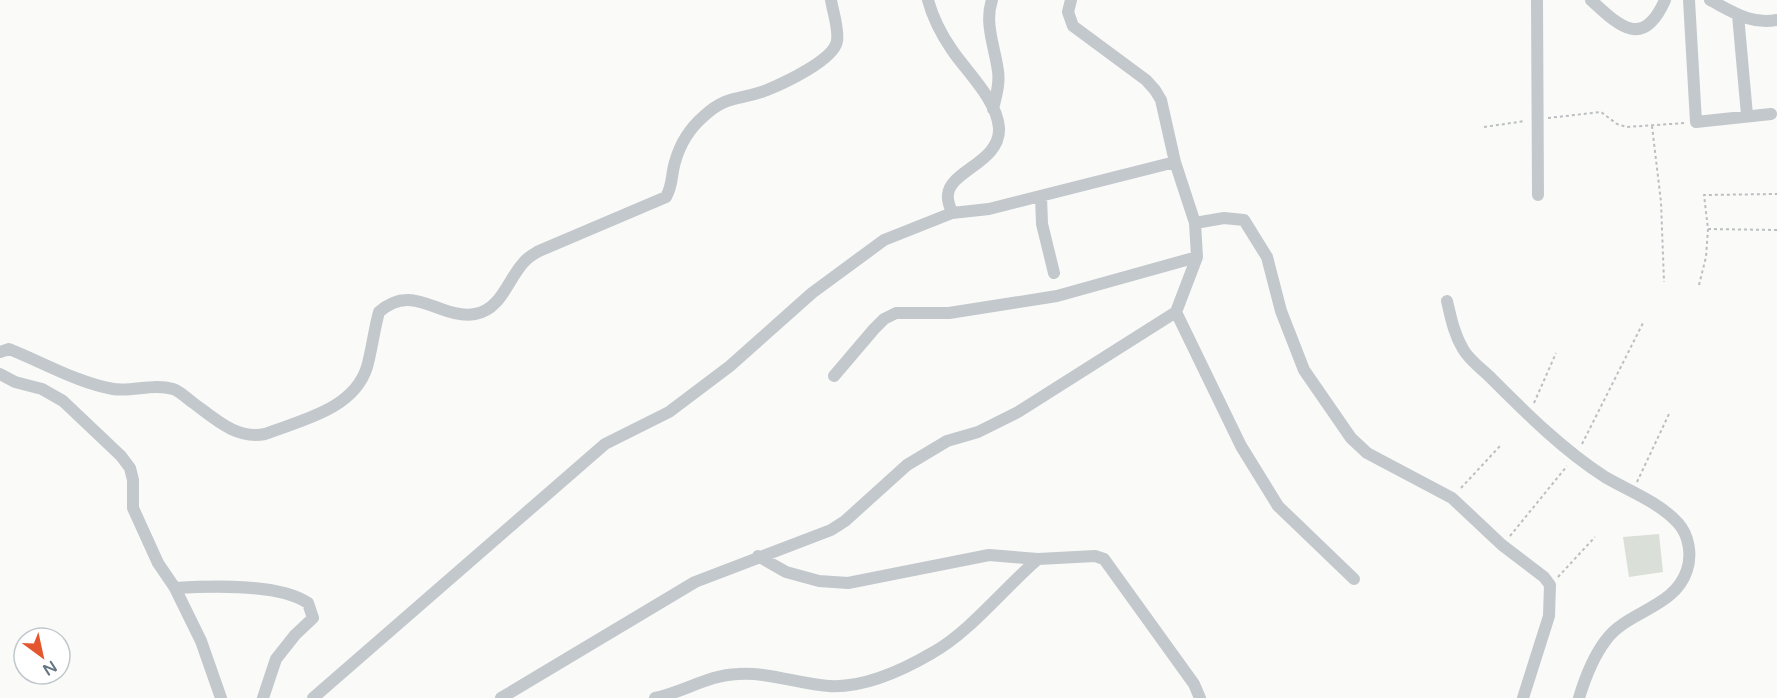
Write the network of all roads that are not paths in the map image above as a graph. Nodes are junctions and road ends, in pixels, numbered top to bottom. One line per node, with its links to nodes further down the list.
1 (831, 0): 24 (street)
2 (928, 0): 12 (street)
3 (992, 0): 12 (street)
4 (1071, 0): 15 (street)
5 (1538, 0): 16 (street)
6 (1591, 0): 7 (street)
7 (1665, 0)
8 (1689, 0): 14 (street)
9 (1710, 0): 10 (street)
10 (1738, 15): 11 (street); 14 (street)
11 (1777, 20)
12 (993, 109): 18 (street)
13 (1772, 114): 14 (street)
14 (1747, 116)
15 (1175, 162): 17 (street); 19 (street)
16 (1538, 195)
17 (1041, 196): 18 (street); 21 (street)
18 (952, 213): 33 (street)
19 (1195, 223): 20 (street); 37 (street)
20 (1197, 257): 23 (street); 26 (street)
21 (1054, 273)
22 (1447, 301): 38 (street)
23 (1176, 312): 27 (street); 29 (street)
24 (0, 352)
25 (0, 374): 30 (street)
26 (834, 376)
27 (758, 556): 28 (street); 34 (street)
28 (1038, 559): 35 (street); 36 (street)
29 (1354, 579)
30 (175, 588): 31 (street); 32 (street)
31 (221, 698)
32 (263, 698)
33 (313, 698)
34 (501, 698)
35 (655, 698)
36 (1200, 698)
37 (1522, 698)
38 (1579, 698)

